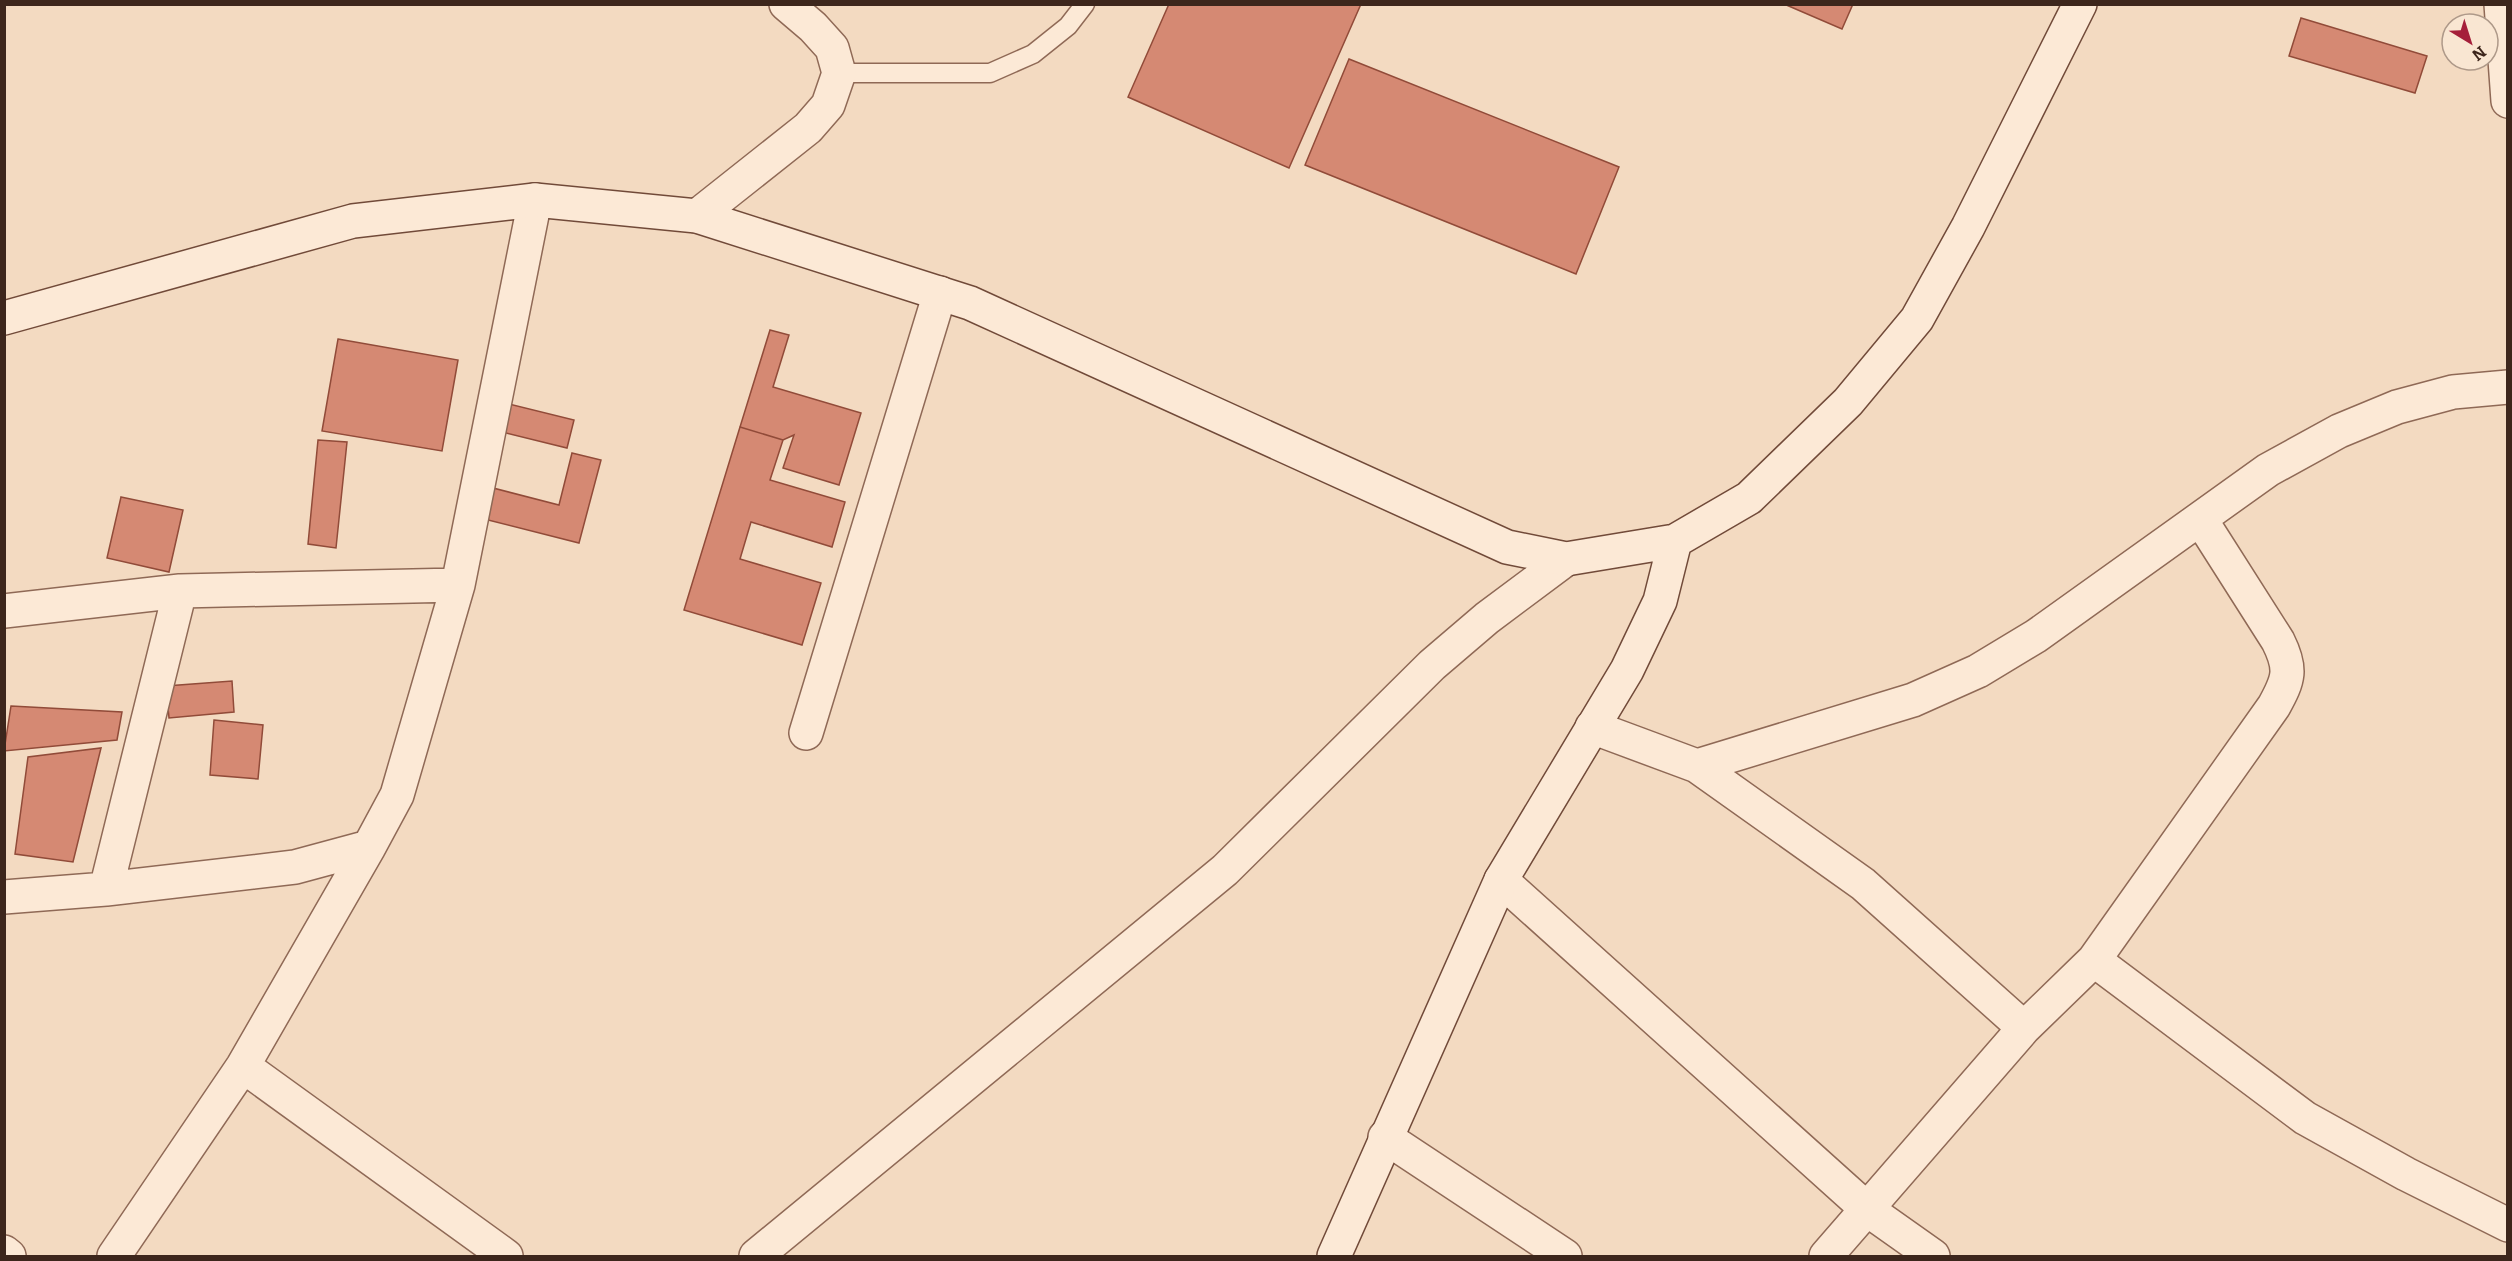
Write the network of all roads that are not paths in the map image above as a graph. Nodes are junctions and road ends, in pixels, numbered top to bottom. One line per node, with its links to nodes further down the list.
1 (786, 4): 5 (street)
2 (1085, 4): 5 (lane)
3 (2080, 4): 13 (street)
4 (2501, 4): 6 (street)
5 (839, 73): 8 (street)
6 (2508, 101)
7 (535, 200): 8 (street); 10 (street); 15 (street)
8 (697, 216): 9 (street)
9 (940, 293): 14 (street); 19 (street)
10 (4, 318)
11 (2508, 387): 12 (street)
12 (2200, 520): 20 (street); 25 (street)
13 (1675, 541): 14 (street); 18 (street)
14 (1566, 559): 35 (street)
15 (458, 585): 16 (street); 21 (street)
16 (180, 591): 17 (street); 23 (street)
17 (4, 611)
18 (1592, 727): 20 (street); 22 (street)
19 (806, 733)
20 (1697, 766): 26 (street)
21 (369, 848): 23 (street); 27 (street)
22 (1501, 880): 28 (street); 29 (street)
23 (106, 889): 24 (street)
24 (4, 897)
25 (2094, 960): 26 (street); 30 (street)
26 (2024, 1028): 29 (street)
27 (243, 1066): 33 (street); 34 (street)
28 (1385, 1137): 36 (street); 37 (street)
29 (1868, 1210): 38 (street); 39 (street)
30 (2508, 1225)
31 (4, 1252): 32 (street)
32 (9, 1257)
33 (114, 1257)
34 (506, 1257)
35 (756, 1257)
36 (1334, 1257)
37 (1565, 1257)
38 (1826, 1257)
39 (1932, 1257)

